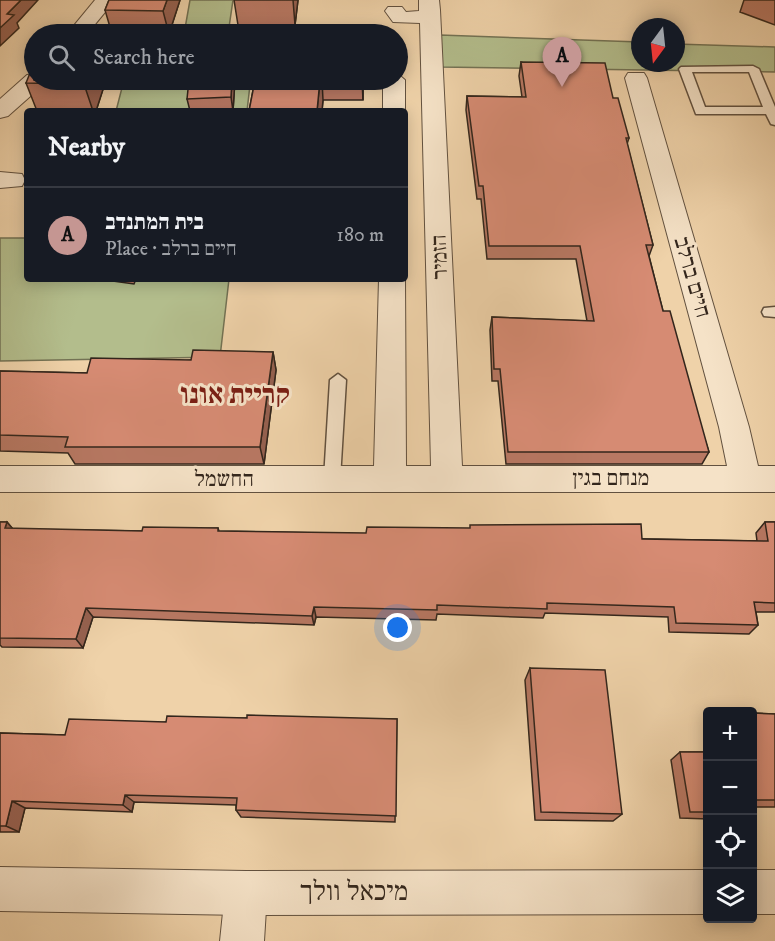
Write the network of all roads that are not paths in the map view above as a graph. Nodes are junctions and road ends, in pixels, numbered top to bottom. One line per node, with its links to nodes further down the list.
1 (105, 0): 4 (street)
2 (430, 5): 3 (street, הזמיר); 7 (street, הזמיר)
3 (395, 6): 5 (street, הזמיר)
4 (85, 24)
5 (396, 24)
6 (408, 29): 7 (street, הזמיר)
7 (432, 37): 16 (street, הזמיר)
8 (636, 78): 20 (street, חיים ברלב)
9 (24, 90): 12 (street)
10 (394, 90): 11 (street)
11 (394, 108)
12 (0, 111)
13 (773, 116): 13 (lane)
14 (392, 282): 17 (street)
15 (338, 380): 19 (lane)
16 (447, 477): 17 (street, החשמל); 20 (street, מנחם בגין)
17 (390, 478): 19 (street, החשמל)
18 (0, 479): 19 (street, החשמל)
19 (332, 479)
20 (760, 479)
21 (0, 890): 22 (street, מיכאל וולך)
22 (246, 892): 23 (street, מיכאל וולך); 26 (street)
23 (703, 892)
24 (757, 892): 25 (street)
25 (775, 892)
26 (242, 941)

